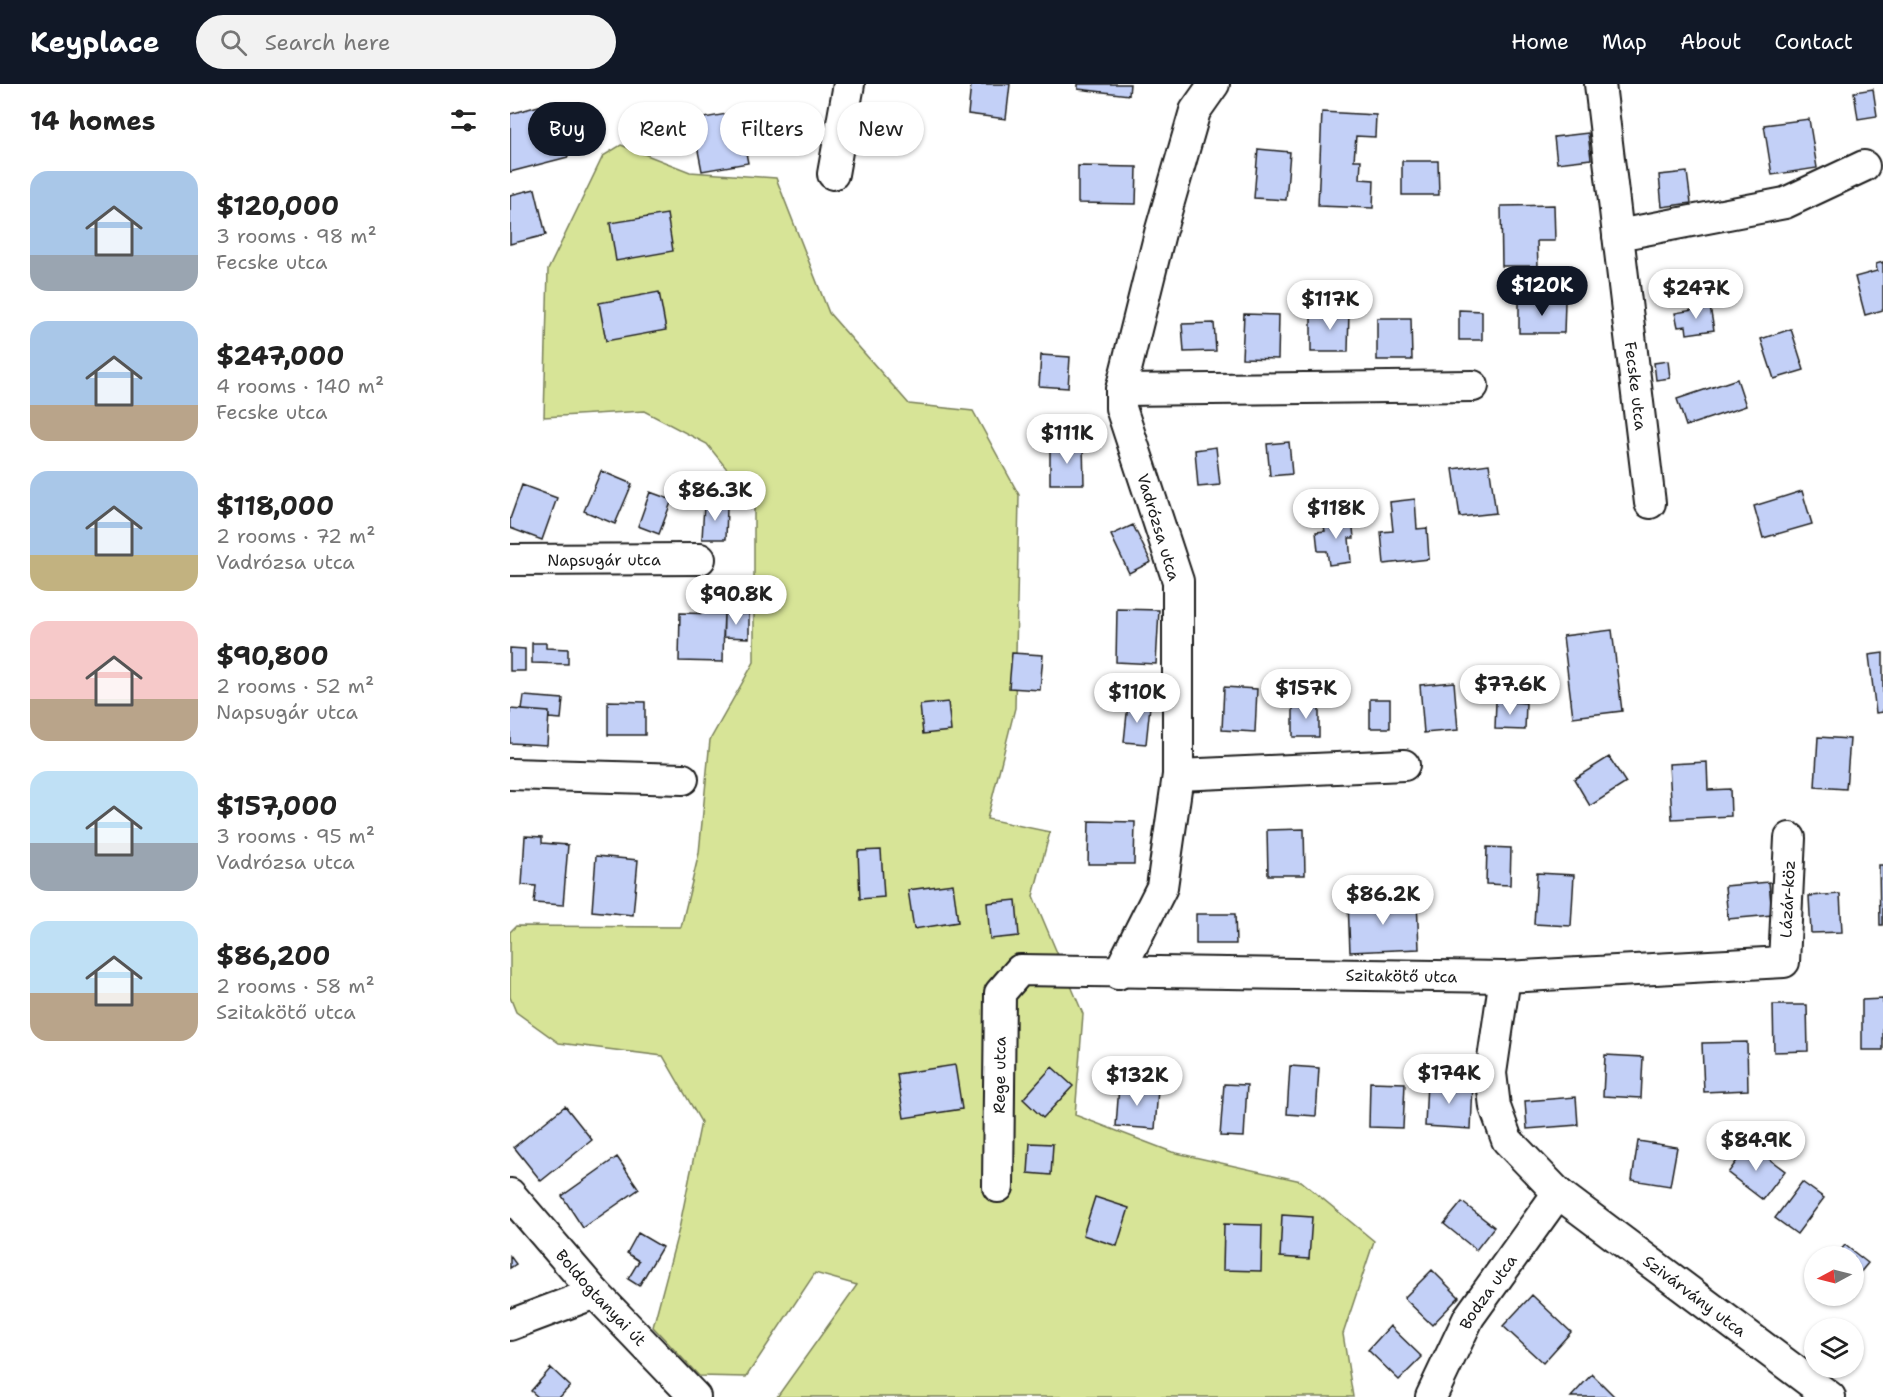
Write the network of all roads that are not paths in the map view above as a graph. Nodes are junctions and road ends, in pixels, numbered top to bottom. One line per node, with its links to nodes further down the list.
1 (849, 84): 5 (street)
2 (1214, 84): 8 (street, Vadrózsa utca)
3 (1600, 84): 6 (street, Fecske utca)
4 (1864, 166): 6 (street)
5 (833, 174)
6 (1618, 235): 9 (street, Fecske utca)
7 (1473, 386): 8 (street)
8 (1121, 390): 14 (street, Vadrózsa utca)
9 (1650, 503)
10 (700, 559): 11 (street, Napsugár utca)
11 (510, 560)
12 (1404, 765): 14 (street)
13 (510, 774): 15 (street)
14 (1178, 775): 19 (street, Vadrózsa utca)
15 (682, 779)
16 (1790, 838): 17 (street, Lázár-köz)
17 (1785, 962): 20 (street, Szitakötő utca)
18 (1020, 970): 19 (street, Szitakötő utca); 21 (street, Rege utca)
19 (1118, 974): 20 (street, Szitakötő utca)
20 (1505, 977): 22 (street, Szivárvány utca)
21 (998, 1187)
22 (1558, 1193): 27 (street, Bodza utca); 28 (street, Szivárvány utca)
23 (510, 1194): 24 (street, Boldogtanyai út)
24 (595, 1293): 25 (street); 26 (street, Boldogtanyai út)
25 (510, 1325)
26 (694, 1397)
27 (1431, 1397)
28 (1830, 1397)

